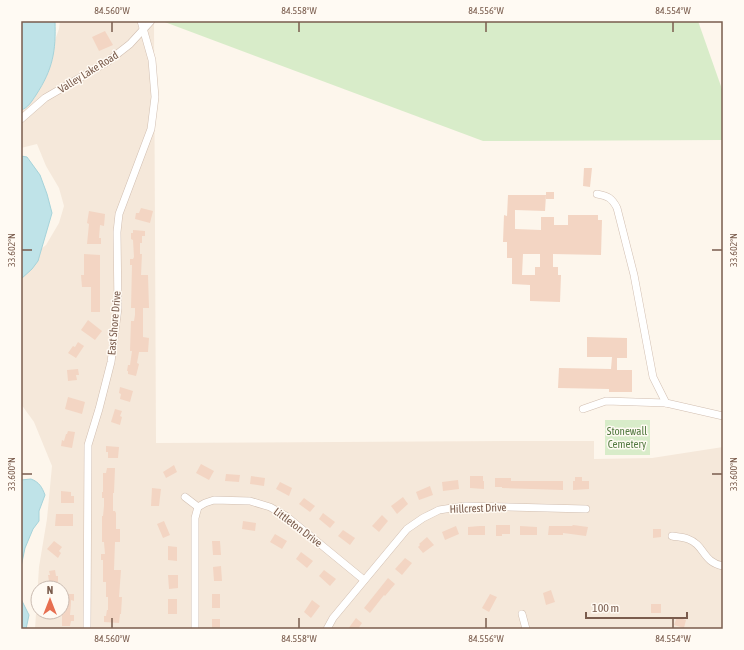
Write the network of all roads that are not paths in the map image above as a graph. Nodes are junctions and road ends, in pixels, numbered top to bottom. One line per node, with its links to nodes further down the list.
1 (141, 21): 3 (street, East Shore Drive)
2 (151, 21): 3 (street, Valley Lake Road)
3 (144, 30): 4 (street, Valley Lake Road); 16 (street, East Shore Drive)
4 (21, 119)
5 (597, 194): 6 (street)
6 (666, 403): 7 (street); 8 (street)
7 (583, 409)
8 (723, 416)
9 (185, 497): 10 (street)
10 (198, 506): 14 (street, Littleton Drive); 17 (street)
11 (586, 508): 14 (street, Hillcrest Drive)
12 (672, 536): 13 (street)
13 (723, 566)
14 (364, 580): 18 (street, Hillcrest Drive)
15 (522, 614): 19 (street)
16 (87, 629)
17 (194, 629)
18 (327, 629)
19 (526, 629)

